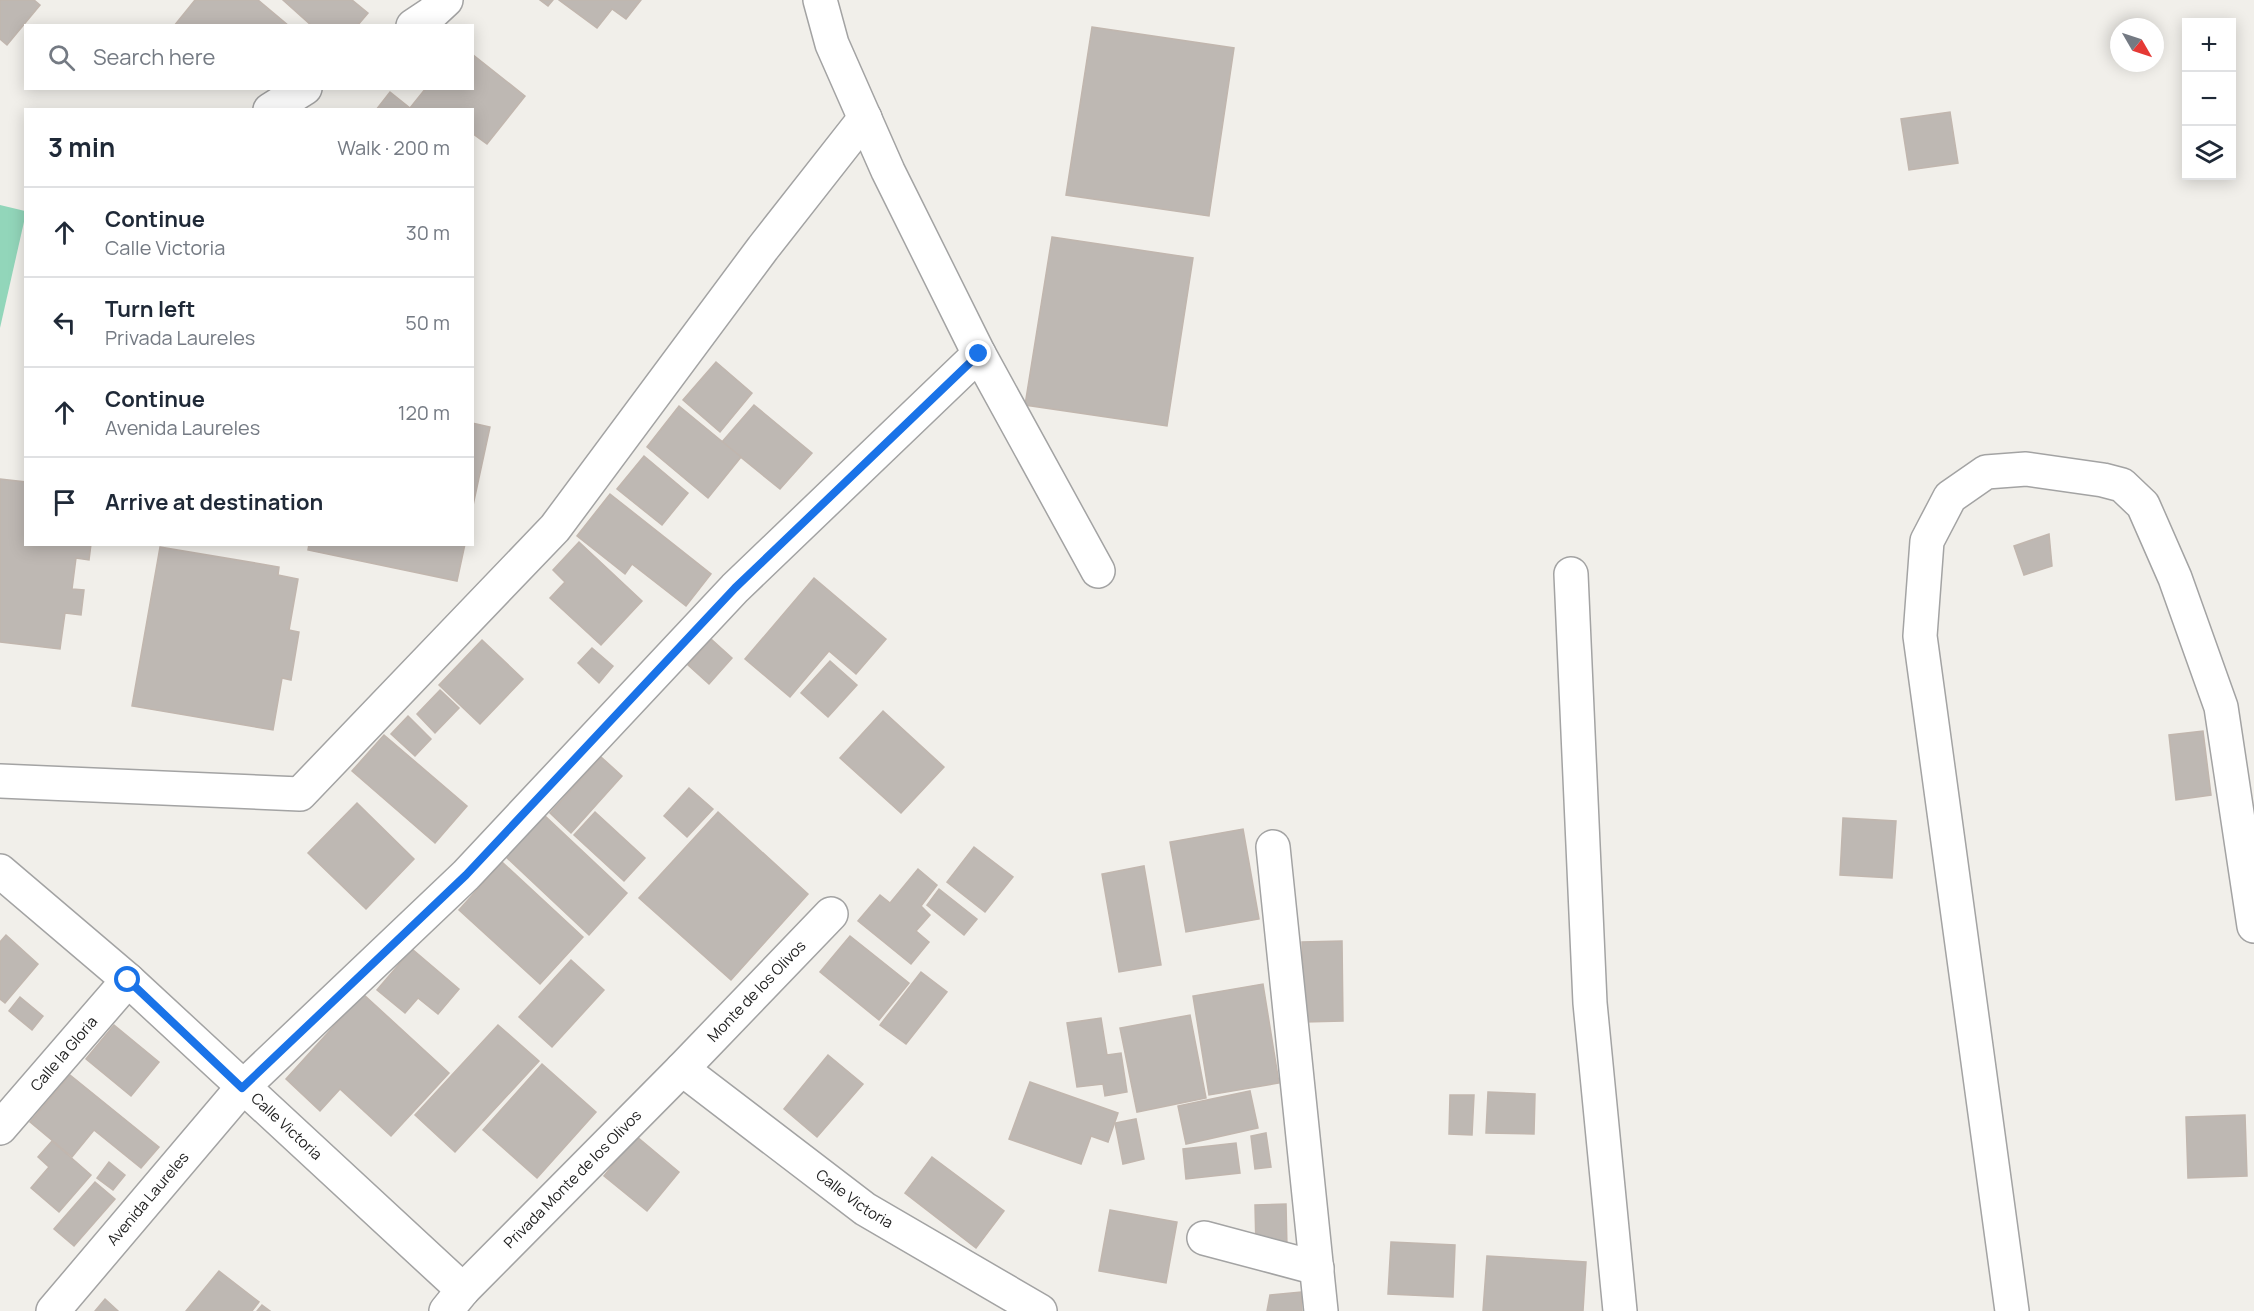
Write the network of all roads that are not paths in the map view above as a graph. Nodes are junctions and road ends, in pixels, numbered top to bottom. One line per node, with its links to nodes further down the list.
1 (446, 0): 3 (street)
2 (820, 0): 6 (street)
3 (415, 24)
4 (302, 90): 5 (street)
5 (273, 108)
6 (865, 118): 7 (street); 10 (street)
7 (979, 354): 8 (street); 17 (street, Avenida Laureles)
8 (1098, 571)
9 (1571, 574): 25 (street)
10 (0, 781)
11 (1273, 847): 20 (street)
12 (0, 871): 15 (street, Calle Victoria)
13 (831, 914): 16 (street, Monte de los Olivos)
14 (2254, 926): 26 (street)
15 (128, 980): 17 (street, Calle Victoria); 18 (street, Calle la Gloria)
16 (682, 1069): 21 (street, Privada Monte de los Olivos); 23 (street, Calle Victoria)
17 (242, 1088): 21 (street, Calle Victoria); 22 (street, Avenida Laureles)
18 (0, 1128)
19 (1204, 1238): 20 (street)
20 (1317, 1268): 24 (street)
21 (454, 1300)
22 (53, 1311)
23 (1040, 1311)
24 (1321, 1311)
25 (1620, 1311)
26 (2012, 1311)

